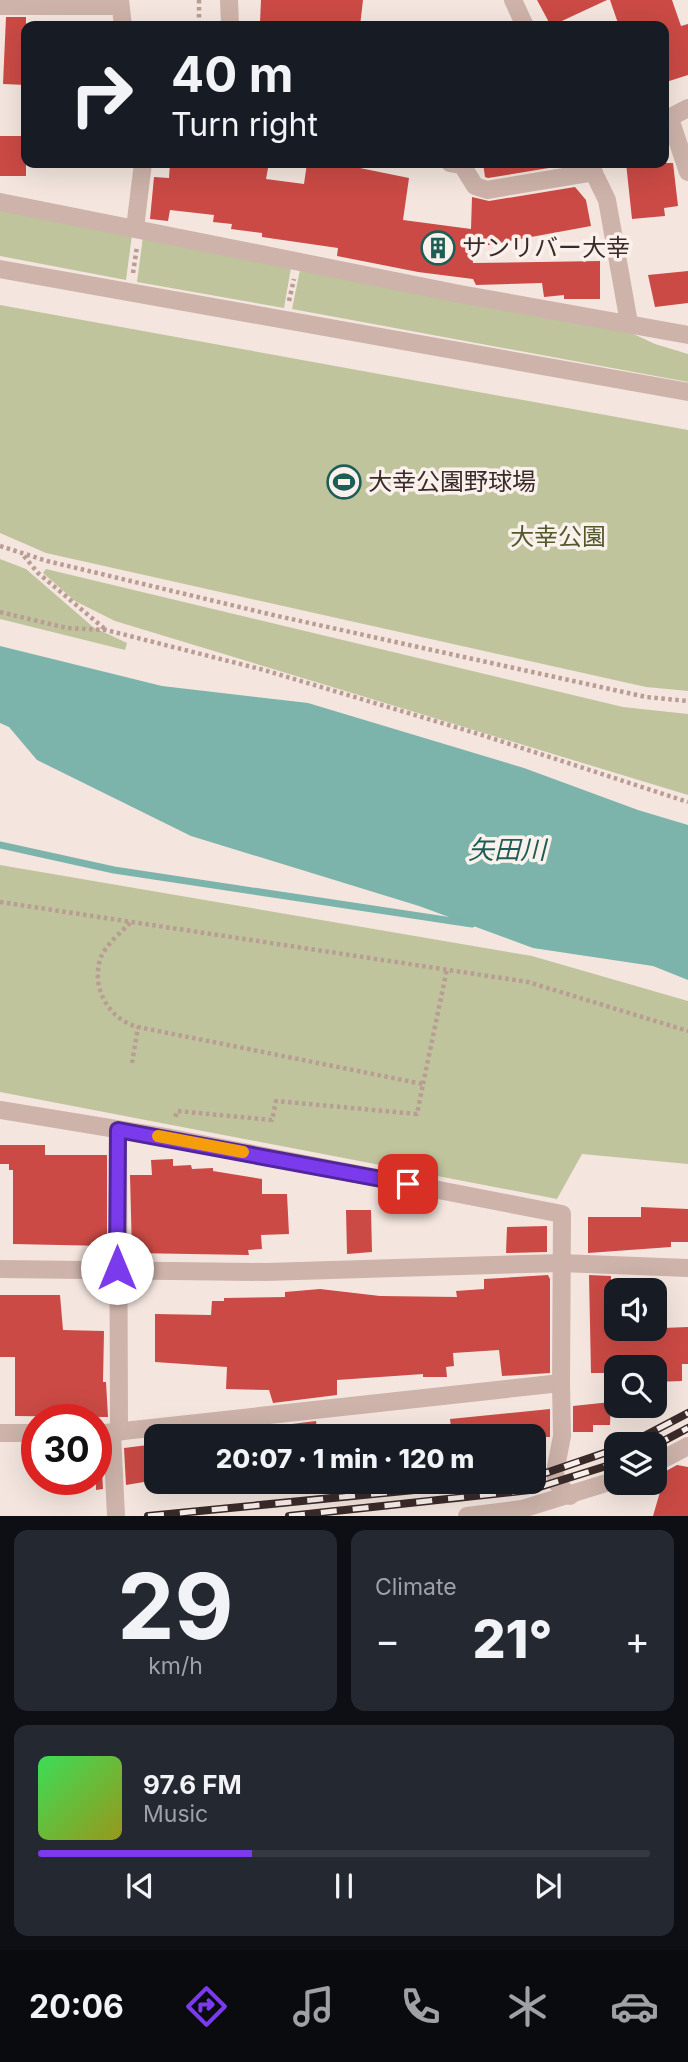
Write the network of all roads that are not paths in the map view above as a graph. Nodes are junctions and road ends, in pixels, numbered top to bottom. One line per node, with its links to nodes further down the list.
1 (229, 0): 6 (street)
2 (513, 0): 7 (street)
3 (120, 3): 4 (street); 5 (street)
4 (0, 6)
5 (122, 21)
6 (230, 21)
7 (523, 21)
8 (688, 108): 9 (street)
9 (669, 118)
10 (669, 127): 15 (street)
11 (143, 168): 17 (street)
12 (464, 168): 13 (street)
13 (586, 168)
14 (591, 168): 19 (street)
15 (688, 172)
16 (0, 202): 17 (street)
17 (137, 228): 19 (street)
18 (0, 269): 22 (street)
19 (629, 323): 20 (street); 21 (street)
20 (688, 335)
21 (688, 348)
22 (688, 392)
23 (0, 1110): 24 (street)
24 (118, 1130): 25 (street); 26 (street)
25 (561, 1264): 26 (street); 27 (street); 29 (street)
26 (117, 1268): 28 (street); 30 (street)
27 (688, 1268)
28 (0, 1269)
29 (561, 1383): 33 (street); 38 (street)
30 (110, 1404)
31 (0, 1433): 32 (street)
32 (21, 1433)
33 (112, 1434)
34 (688, 1446): 35 (street)
35 (667, 1457)
36 (112, 1469): 40 (street)
37 (604, 1484): 38 (street)
38 (570, 1496): 39 (street)
39 (547, 1509): 41 (street)
40 (116, 1516)
41 (467, 1516)

